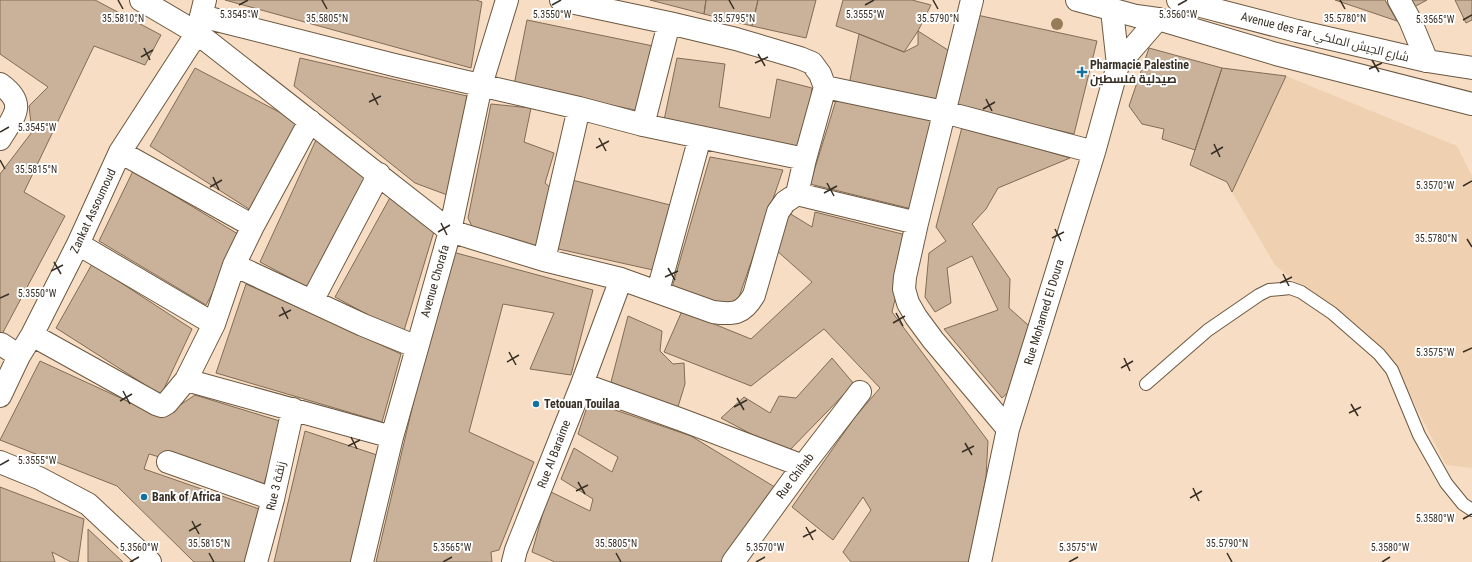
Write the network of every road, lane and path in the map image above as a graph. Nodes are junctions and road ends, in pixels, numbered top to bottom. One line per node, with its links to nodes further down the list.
1 (141, 0): 9 (street)
2 (507, 0): 16 (street, Avenue Chorafa)
3 (562, 0): 11 (street)
4 (972, 0): 20 (street)
5 (1077, 0): 8 (street)
6 (1178, 0): 12 (street, Avenue des Far شارع الجيش الملكي)
7 (1399, 0): 12 (street)
8 (1112, 10): 10 (street); 13 (street, Rue Mohamed El Doura)
9 (201, 16): 16 (street); 21 (street); 25 (street, Zankat Assoumoud)
10 (1158, 19): 13 (street, Rue Mohamed El Doura); 18 (street)
11 (669, 23): 17 (street); 22 (street)
12 (1427, 61): 14 (street, Avenue des Far شارع الجيش الملكي)
13 (1118, 64): 26 (street, Rue Mohamed El Doura)
14 (1472, 68)
15 (0, 84): 24 (street)
16 (481, 85): 19 (street); 32 (street, Avenue Chorafa)
17 (825, 88): 20 (street); 27 (street)
18 (1472, 104)
19 (579, 108): 22 (street); 34 (street)
20 (944, 112): 26 (street); 30 (street)
21 (310, 121): 28 (street); 31 (street)
22 (643, 126): 23 (street)
23 (700, 137): 27 (street); 37 (street)
24 (0, 139)
25 (120, 152): 31 (street); 33 (street, Zankat Assoumoud)
26 (1094, 152): 50 (street, Rue Mohamed El Doura)
27 (805, 159): 29 (street)
28 (380, 174): 32 (street); 38 (street)
29 (797, 194): 30 (street); 37 (street)
30 (918, 222): 50 (street)
31 (252, 226): 35 (street)
32 (450, 231): 34 (street); 42 (street, Avenue Chorafa)
33 (78, 244): 39 (street); 40 (street, Zankat Assoumoud)
34 (544, 260): 36 (street)
35 (234, 264): 38 (street); 39 (street)
36 (621, 279): 37 (street); 45 (street, Rue Al Baraime)
37 (658, 291)
38 (312, 301): 42 (street)
39 (214, 324): 44 (street)
40 (32, 335): 43 (street, Zankat Assoumoud); 44 (street)
41 (1, 344): 43 (street)
42 (417, 347): 51 (street, Avenue Chorafa)
43 (19, 356): 48 (street, Zankat Assoumoud)
44 (186, 380): 49 (street)
45 (582, 384): 54 (street); 60 (street, Rue Al Baraime)
46 (1146, 384): 56 (lane)
47 (860, 392): 54 (street, Rue Chihab)
48 (0, 396)
49 (293, 409): 51 (street); 55 (street, Rue 3 زنقة)
50 (1008, 429): 62 (street, Rue Mohamed El Doura)
51 (392, 437): 59 (street, Avenue Chorafa)
52 (0, 462): 57 (street)
53 (168, 462): 55 (street)
54 (802, 466): 61 (street, Rue Chihab)
55 (273, 499): 58 (street, Rue 3 زنقة)
56 (1472, 510)
57 (150, 562)
58 (256, 562)
59 (362, 562)
60 (513, 562)
61 (733, 562)
62 (980, 562)

